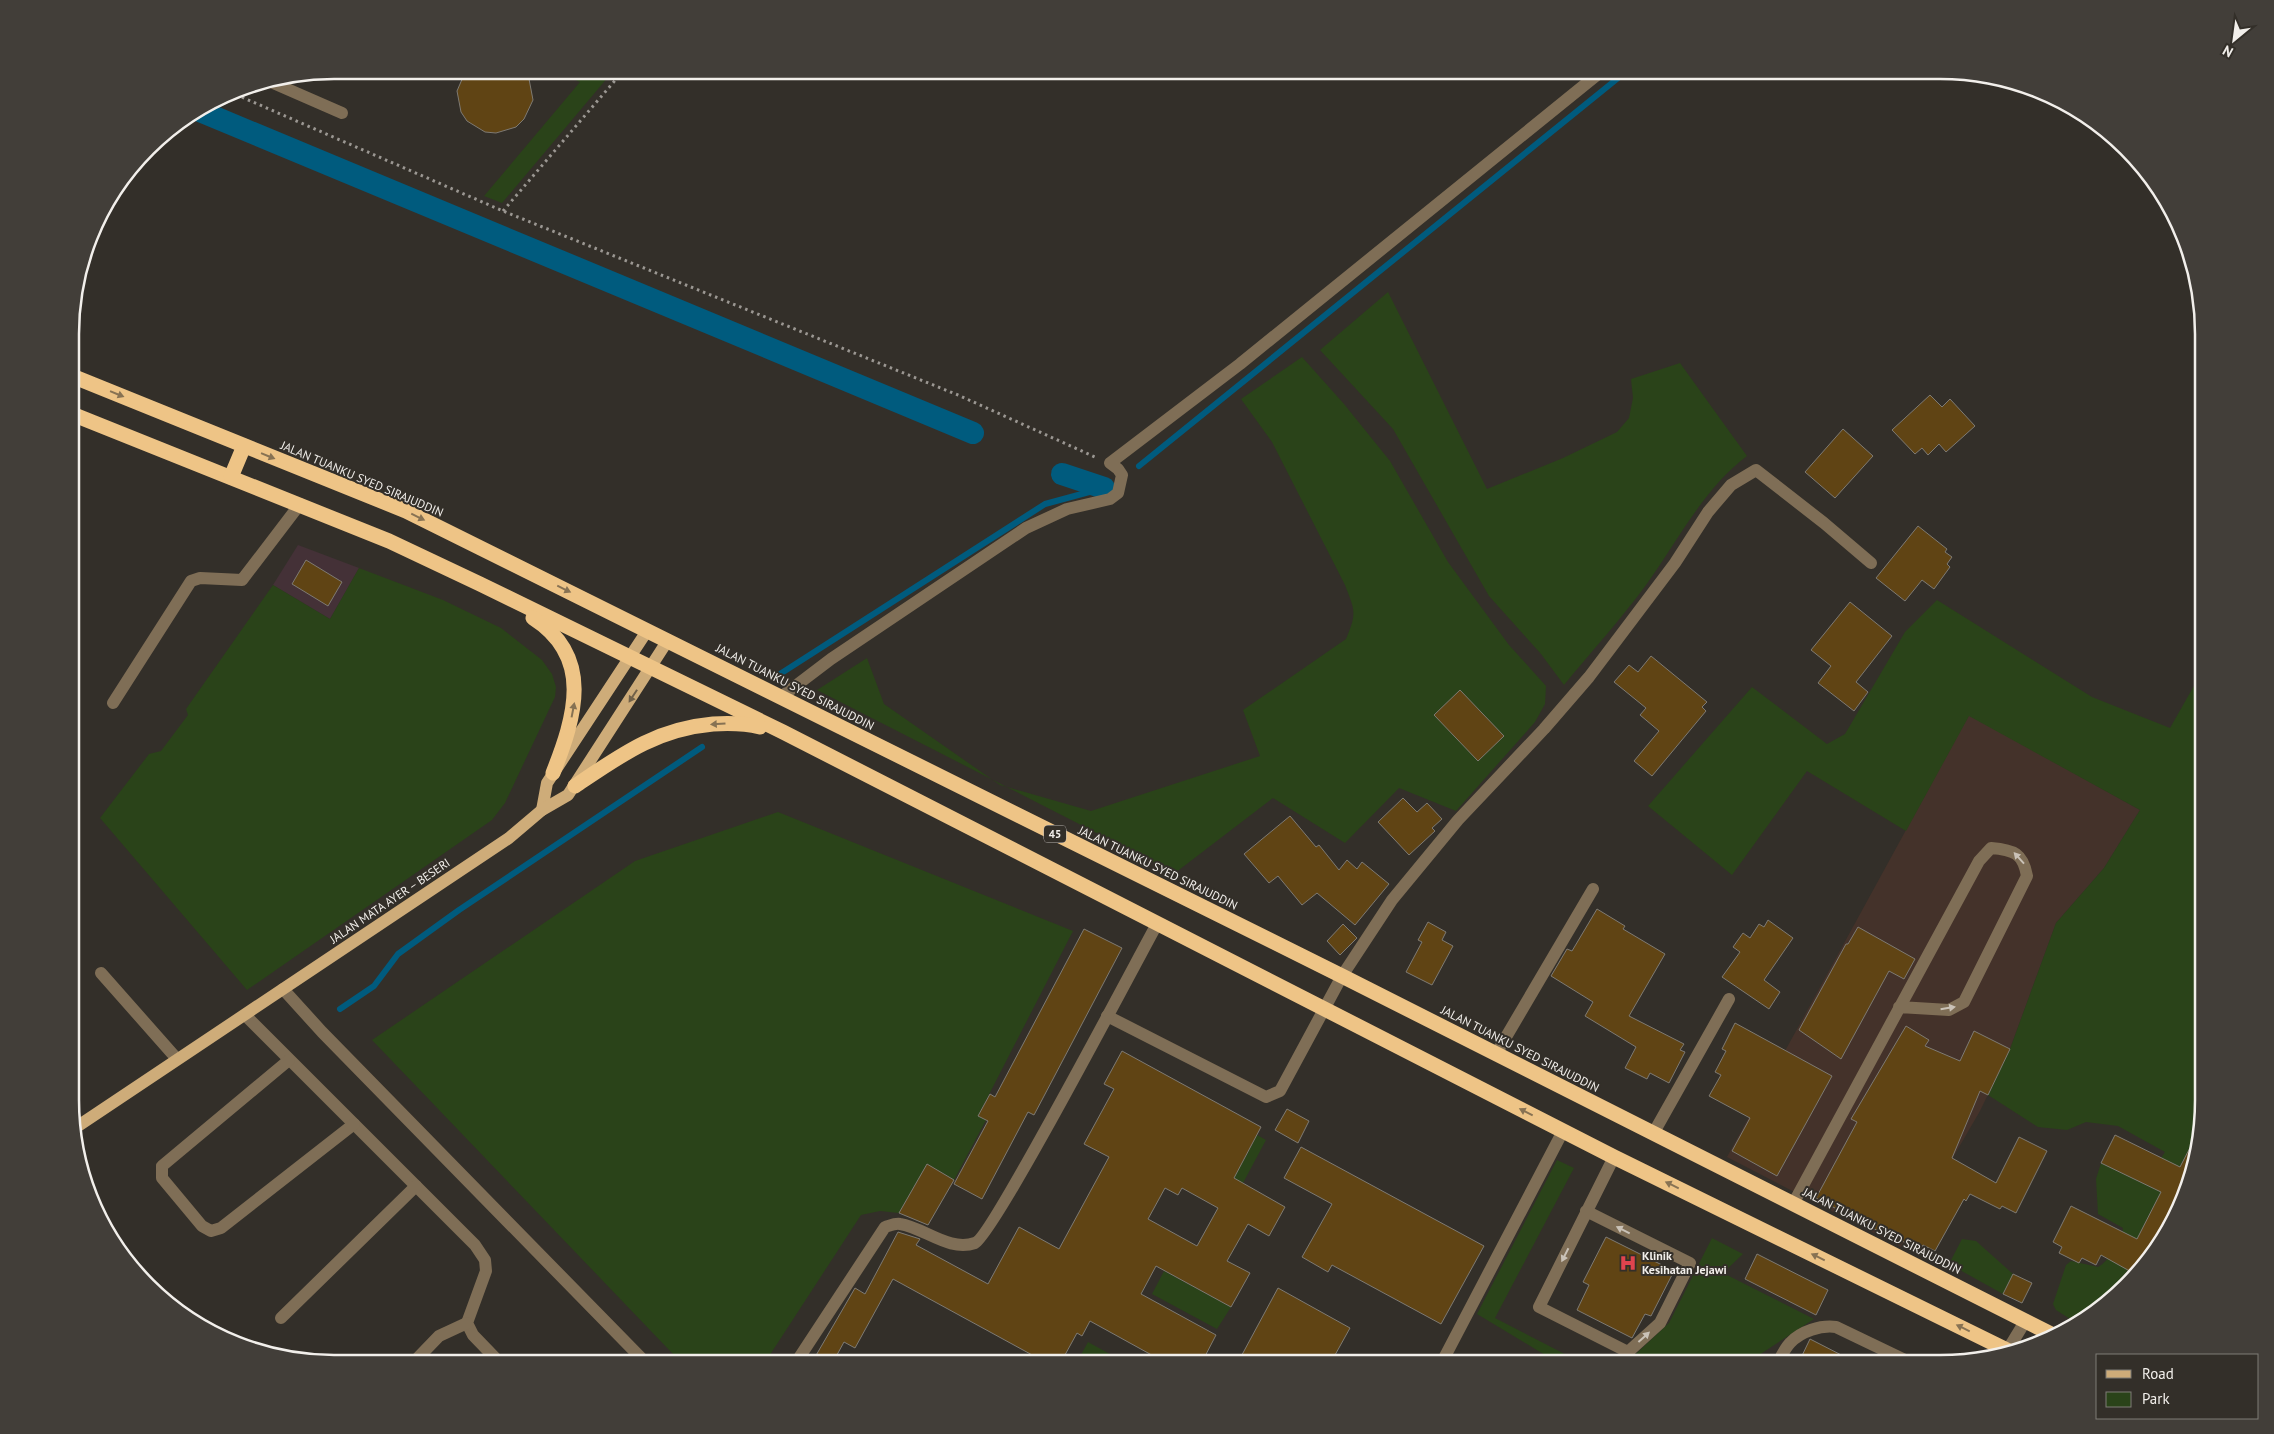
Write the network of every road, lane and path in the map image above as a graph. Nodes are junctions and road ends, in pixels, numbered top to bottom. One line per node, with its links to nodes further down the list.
1 (616, 79): 6 (path)
2 (1592, 79): 10 (street)
3 (279, 85): 5 (street)
4 (240, 96): 6 (path)
5 (342, 113)
6 (503, 211): 10 (path)
7 (79, 379): 9 (highway, JALAN TUANKU SYED SIRAJUDDIN / 45, one-way to 9)
8 (79, 417): 11 (highway)
9 (244, 446): 11 (highway); 15 (highway, JALAN TUANKU SYED SIRAJUDDIN / 45, one-way to 15)
10 (1110, 462): 19 (street)
11 (232, 477): 12 (highway)
12 (300, 504): 14 (highway); 20 (street)
13 (1871, 563): 28 (street)
14 (480, 584): 17 (highway); 22 (highway, one-way to 14)
15 (647, 630): 16 (highway, JALAN TUANKU SYED SIRAJUDDIN / 45); 17 (main road)
16 (668, 640): 18 (main road, JALAN MATA AYER – BESERI); 19 (highway, JALAN TUANKU SYED SIRAJUDDIN / 45)
17 (631, 658): 18 (highway); 22 (main road)
18 (652, 667): 21 (highway); 23 (main road, JALAN MATA AYER – BESERI, one-way to 23)
19 (781, 697): 28 (highway, JALAN TUANKU SYED SIRAJUDDIN / 45)
20 (113, 703)
21 (783, 732): 23 (highway, one-way to 23); 26 (highway)
22 (553, 773): 24 (main road)
23 (575, 786): 24 (main road, JALAN MATA AYER – BESERI)
24 (542, 810): 29 (main road, JALAN MATA AYER – BESERI)
25 (1593, 889): 35 (street)
26 (1157, 924): 32 (highway); 34 (street)
27 (101, 973): 36 (street)
28 (1342, 976): 32 (street); 35 (highway, JALAN TUANKU SYED SIRAJUDDIN / 45)
29 (283, 989): 33 (main road, JALAN MATA AYER – BESERI); 54 (street)
30 (1729, 999): 41 (street)
31 (1899, 1007): 31 (street, one-way to 31); 44 (street)
32 (1323, 1009): 34 (street); 40 (highway, one-way to 32)
33 (245, 1015): 36 (main road, JALAN MATA AYER – BESERI); 37 (street)
34 (1107, 1016): 55 (street)
35 (1496, 1054): 41 (highway, JALAN TUANKU SYED SIRAJUDDIN / 45)
36 (177, 1059): 39 (main road, JALAN MATA AYER – BESERI)
37 (290, 1060): 38 (street); 38 (street)
38 (354, 1124): 43 (street)
39 (80, 1125)
40 (1563, 1131): 42 (highway); 56 (street)
41 (1653, 1134): 44 (highway, JALAN TUANKU SYED SIRAJUDDIN / 45)
42 (1614, 1157): 45 (street); 51 (highway, one-way to 42)
43 (416, 1186): 46 (street); 48 (street)
44 (1793, 1204): 47 (highway, JALAN TUANKU SYED SIRAJUDDIN / 45)
45 (1586, 1211): 45 (street, one-way to 45)
46 (280, 1318)
47 (2026, 1320): 49 (highway, JALAN TUANKU SYED SIRAJUDDIN / 45); 50 (street)
48 (467, 1323): 52 (street); 53 (street)
49 (2047, 1332)
50 (2012, 1345)
51 (1999, 1348)
52 (421, 1355)
53 (492, 1355)
54 (639, 1355)
55 (801, 1355)
56 (1446, 1355)
57 (1782, 1355): 58 (street)
58 (1893, 1355)

